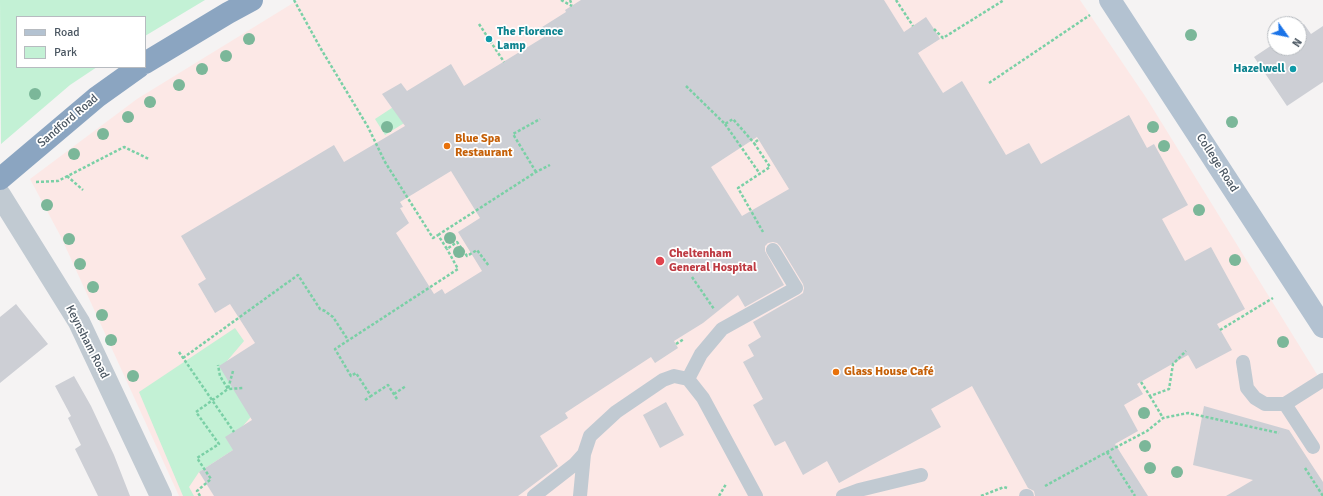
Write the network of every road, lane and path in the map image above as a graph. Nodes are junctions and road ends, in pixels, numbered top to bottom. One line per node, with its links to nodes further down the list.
1 (252, 0): 11 (highway)
2 (294, 0): 29 (path)
3 (561, 0): 4 (path)
4 (570, 0)
5 (896, 0): 9 (path)
6 (1004, 0): 10 (path)
7 (1110, 1): 14 (path); 34 (main road, College Road)
8 (479, 24): 12 (path)
9 (913, 26)
10 (934, 29)
11 (146, 62)
12 (504, 62)
13 (138, 68): 25 (highway, Sandford Road)
14 (989, 83)
15 (686, 86): 17 (path)
16 (540, 119): 22 (path)
17 (725, 124): 19 (path); 23 (path)
18 (758, 140): 19 (path)
19 (754, 143): 23 (path)
20 (149, 159): 24 (path)
21 (550, 165): 22 (path)
22 (536, 172): 29 (path)
23 (760, 174): 31 (path)
24 (67, 176): 26 (path); 27 (path)
25 (0, 179)
26 (29, 183)
27 (83, 190)
28 (0, 195): 68 (street, Keynsham Road)
29 (438, 235): 30 (path)
30 (448, 249): 32 (path); 38 (path)
31 (773, 250): 45 (lane)
32 (489, 266)
33 (692, 277): 35 (path)
34 (1296, 284): 36 (main road, College Road); 37 (path)
35 (716, 312)
36 (1323, 327)
37 (1220, 330)
38 (348, 340): 41 (path); 52 (path)
39 (1186, 351): 53 (path)
40 (179, 352): 41 (path)
41 (183, 358): 55 (path)
42 (1243, 362): 57 (lane)
43 (218, 365): 50 (path)
44 (233, 371): 50 (path)
45 (688, 379): 63 (lane); 72 (lane)
46 (1323, 380): 57 (lane)
47 (1141, 382): 53 (path)
48 (406, 386): 51 (path)
49 (244, 388): 50 (path)
50 (228, 389): 55 (path)
51 (394, 394): 52 (path); 54 (path)
52 (371, 396): 56 (path)
53 (1150, 396): 58 (path)
54 (397, 399)
55 (212, 400): 59 (path); 69 (path)
56 (365, 400)
57 (1285, 404): 61 (lane)
58 (1163, 418): 60 (path); 62 (path)
59 (234, 432)
60 (1281, 433)
61 (1313, 447)
62 (1107, 452): 74 (path); 75 (path)
63 (584, 454): 70 (lane); 71 (lane)
64 (1301, 462): 66 (path)
65 (1311, 464): 66 (path)
66 (1305, 468): 76 (path)
67 (921, 475): 73 (lane)
68 (161, 496)
69 (200, 496)
70 (534, 496)
71 (580, 496)
72 (756, 496)
73 (843, 496)
74 (1026, 496)
75 (1135, 496)
76 (1323, 496)

